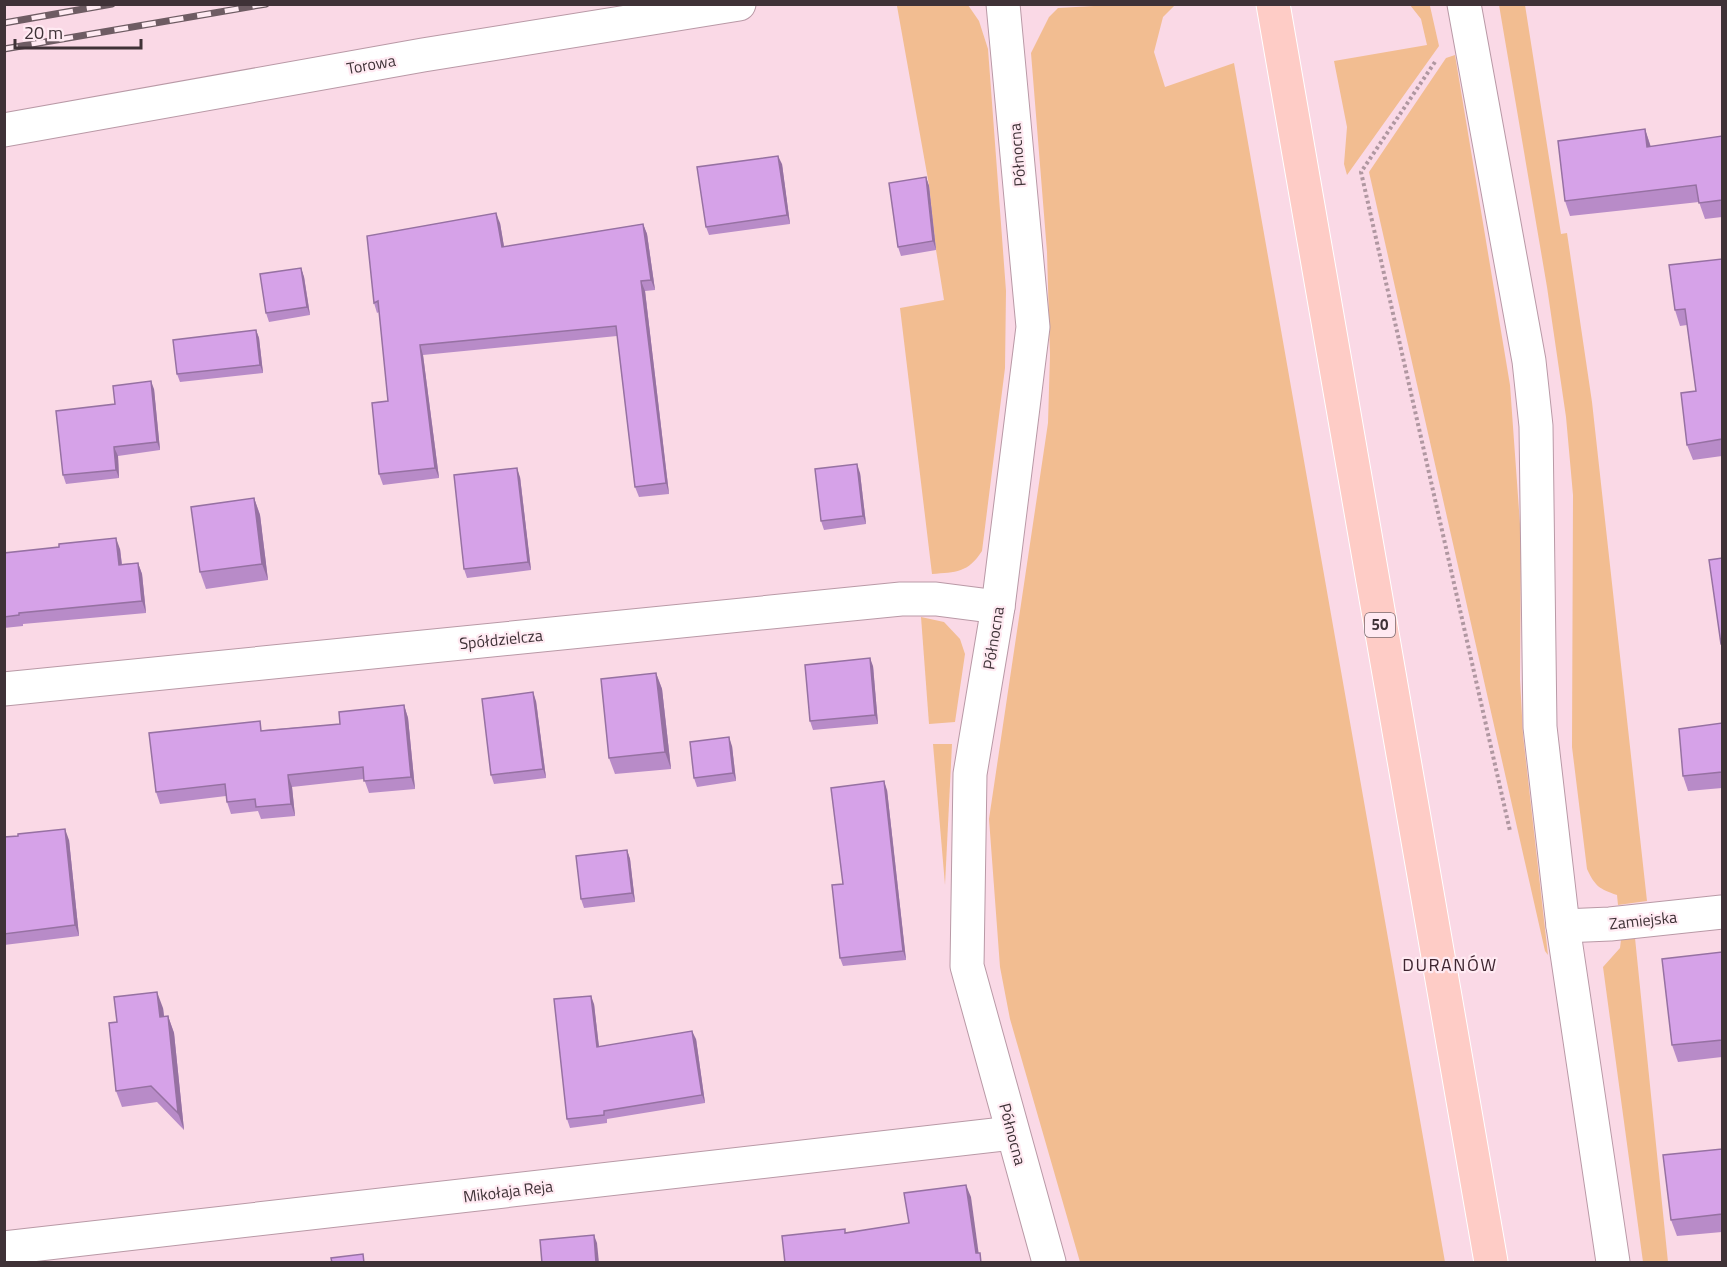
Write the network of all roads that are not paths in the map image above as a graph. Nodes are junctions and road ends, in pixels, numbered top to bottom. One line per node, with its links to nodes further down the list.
1 (739, 4): 5 (street, Torowa)
2 (1002, 4): 6 (street, Północna)
3 (1464, 4): 9 (street)
4 (1275, 18): 13 (main road, 50)
5 (4, 130)
6 (998, 607): 7 (street, Spółdzielcza); 10 (street, Północna)
7 (4, 689)
8 (1722, 912): 9 (street, Zamiejska)
9 (1563, 926): 14 (street)
10 (1012, 1133): 11 (street, Mikołaja Reja); 12 (street, Północna)
11 (4, 1248)
12 (1049, 1263)
13 (1491, 1263)
14 (1614, 1263)

